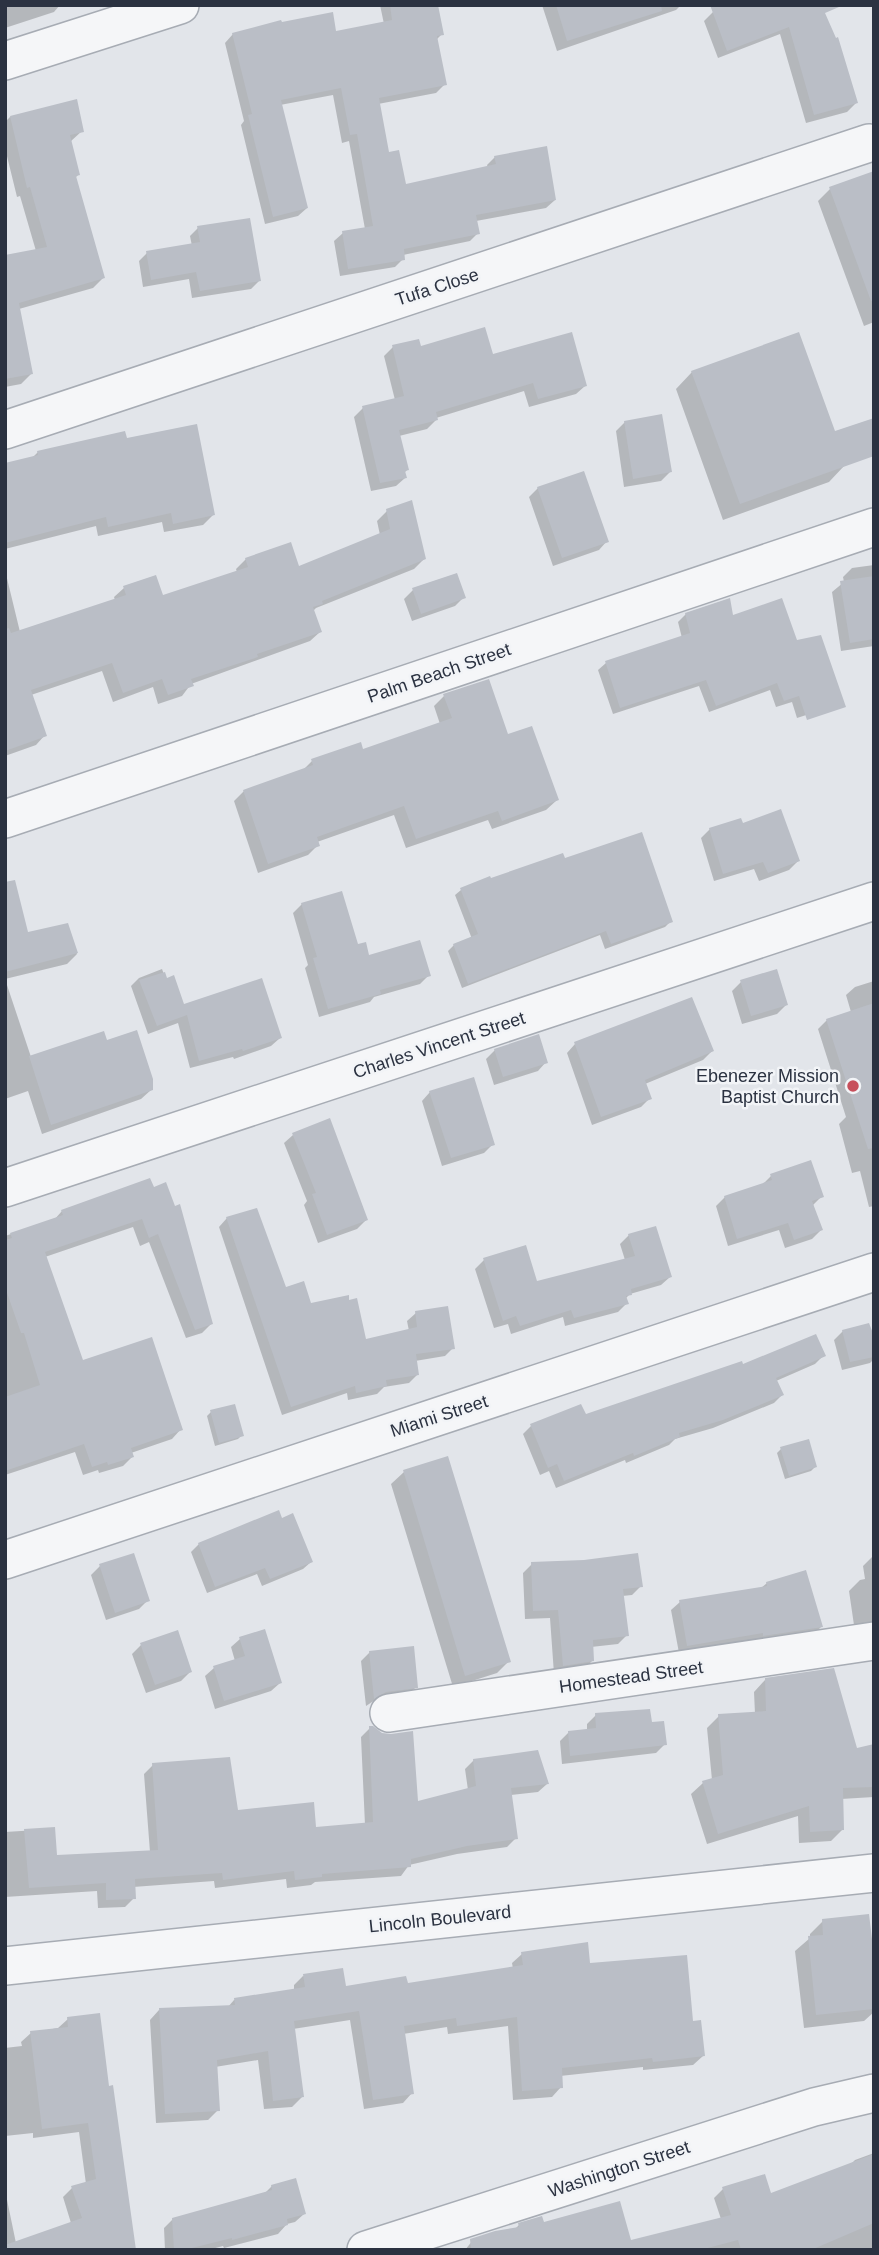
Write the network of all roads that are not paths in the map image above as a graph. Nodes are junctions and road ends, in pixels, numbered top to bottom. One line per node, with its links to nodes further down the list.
1 (180, 5): 2 (street)
2 (5, 61)
3 (869, 143): 4 (street, Tufa Close)
4 (5, 430)
5 (874, 527): 6 (street, Palm Beach Street)
6 (5, 819)
7 (874, 901): 8 (street, Charles Vincent Street)
8 (5, 1188)
9 (874, 1272): 10 (street, Miami Street)
10 (5, 1560)
11 (874, 1642): 12 (street, Homestead Street)
12 (389, 1713)
13 (874, 1872): 14 (street, Lincoln Boulevard)
14 (5, 1966)
15 (874, 2093): 16 (street, Washington Street)
16 (366, 2250)

